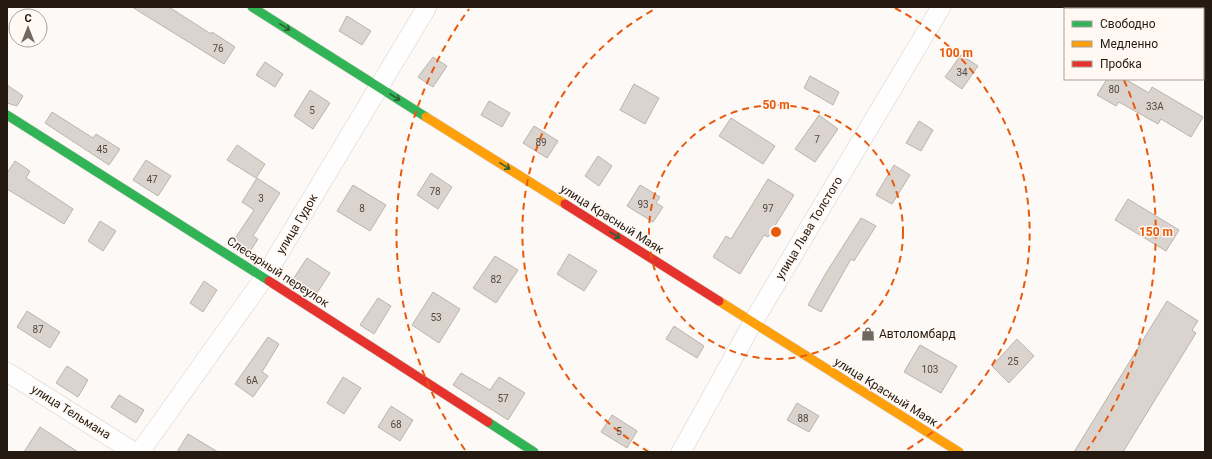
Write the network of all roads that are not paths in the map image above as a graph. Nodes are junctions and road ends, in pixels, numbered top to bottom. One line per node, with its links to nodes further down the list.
1 (252, 7): 4 (main road, улица Красный Маяк, one-way to 4)
2 (427, 7): 4 (street, улица Гудок)
3 (941, 7): 7 (street, улица Льва Толстого)
4 (379, 87): 6 (street, улица Гудок); 7 (main road, улица Красный Маяк, one-way to 7)
5 (7, 115): 6 (main road, Слесарный переулок)
6 (264, 278): 10 (street, улица Гудок); 11 (main road, Слесарный переулок)
7 (753, 322): 12 (street, улица Льва Толстого); 13 (main road, улица Красный Маяк)
8 (7, 372): 9 (street, улица Тельмана)
9 (134, 452)
10 (140, 452)
11 (534, 452)
12 (682, 452)
13 (959, 452)

